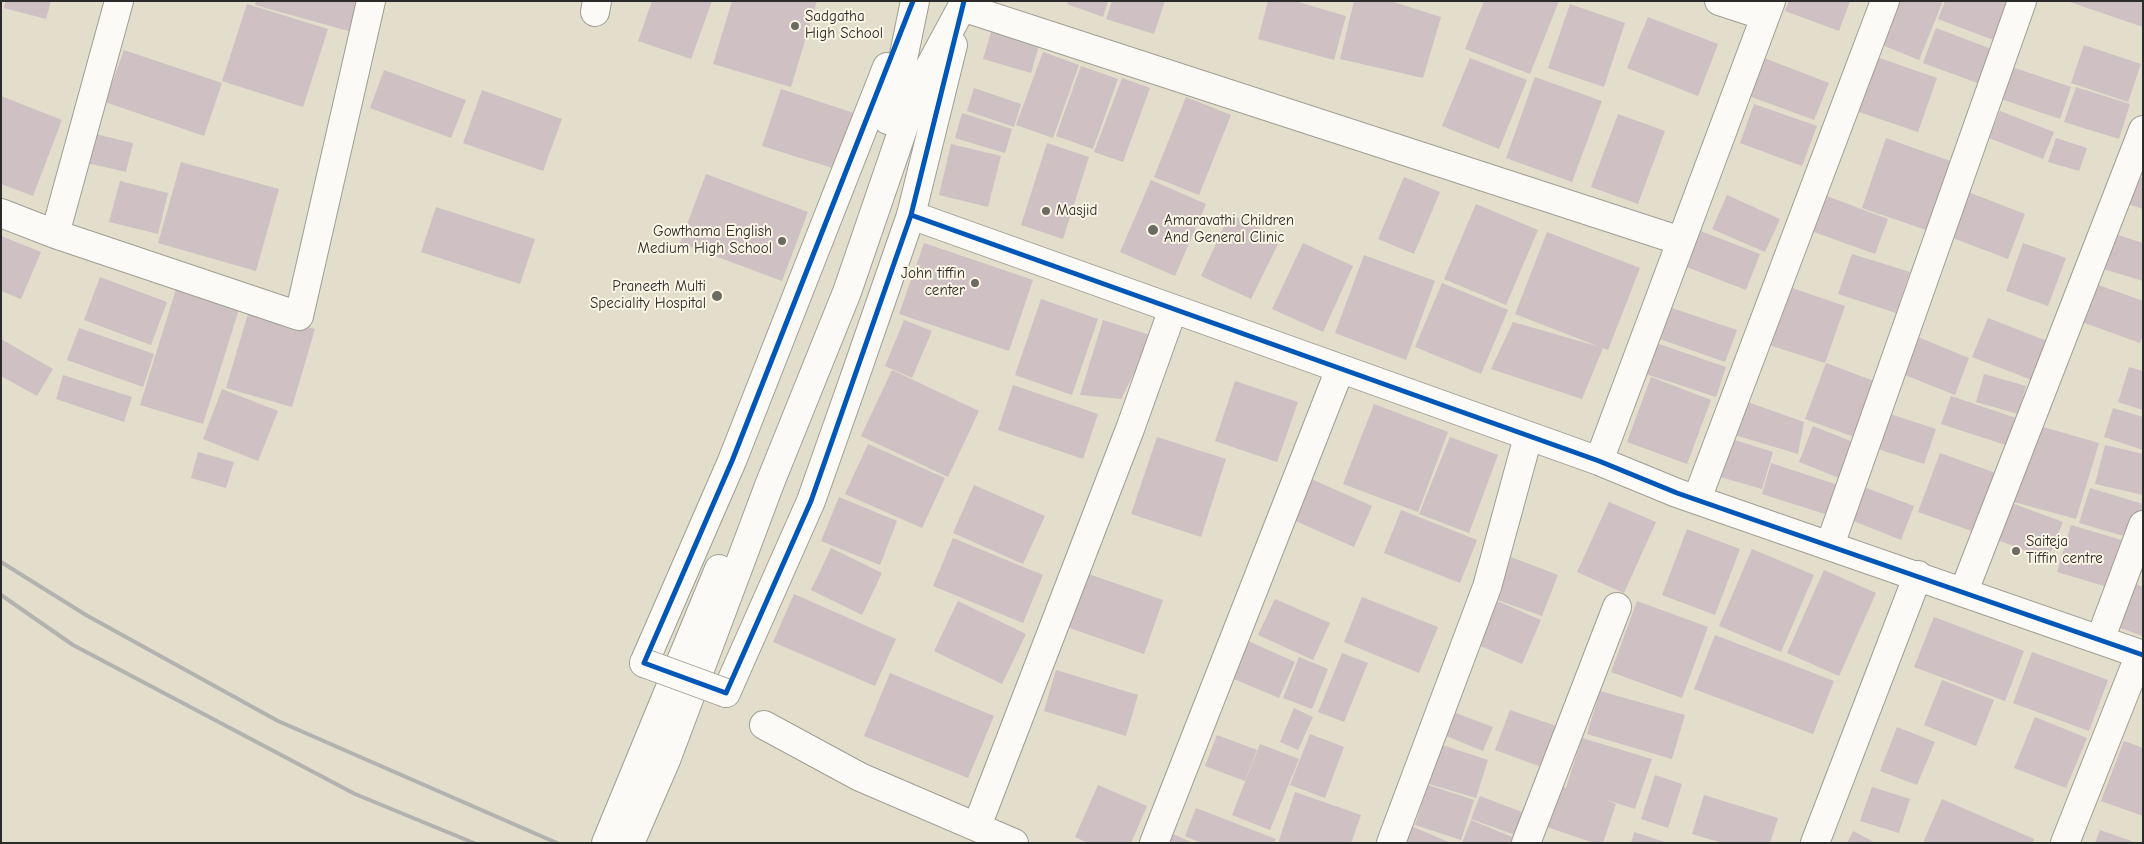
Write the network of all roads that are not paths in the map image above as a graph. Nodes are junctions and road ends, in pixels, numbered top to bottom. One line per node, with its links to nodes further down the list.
1 (119, 1): 12 (street)
2 (371, 1): 12 (street)
3 (914, 1): 11 (street, bridge); 28 (street)
4 (1719, 1): 8 (street)
5 (1885, 1): 18 (street)
6 (2022, 1): 20 (street)
7 (963, 4): 11 (street); 13 (street); 29 (street)
8 (1768, 9): 13 (street)
9 (2143, 130): 22 (street)
10 (1, 213): 12 (street)
11 (911, 215): 14 (street)
12 (55, 234)
13 (1681, 241): 17 (street)
14 (1173, 309): 15 (street); 27 (street)
15 (1340, 369): 16 (street); 31 (street)
16 (1528, 436): 17 (street); 32 (street)
17 (1599, 462): 18 (street)
18 (1697, 499): 20 (street)
19 (2143, 525): 24 (street)
20 (1830, 545): 21 (street)
21 (1918, 575): 22 (street); 34 (street)
22 (1964, 591): 24 (street)
23 (1617, 607): 33 (street)
24 (2100, 640): 25 (street)
25 (2141, 655): 35 (street)
26 (764, 725): 27 (street)
27 (977, 826): 30 (street)
28 (606, 843)
29 (630, 843)
30 (1014, 843)
31 (1154, 843)
32 (1390, 843)
33 (1526, 843)
34 (1815, 843)
35 (2064, 843)

